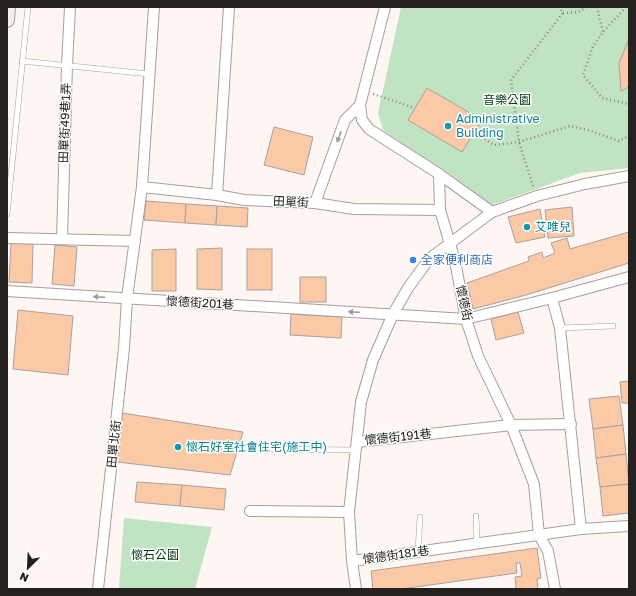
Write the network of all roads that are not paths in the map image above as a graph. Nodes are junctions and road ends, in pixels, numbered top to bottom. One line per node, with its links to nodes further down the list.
1 (8, 7): 7 (main road)
2 (28, 7): 8 (lane)
3 (70, 7): 9 (street, 田單街49巷1弄)
4 (154, 7): 10 (street)
5 (230, 7): 15 (street)
6 (385, 7): 11 (street)
7 (7, 20)
8 (22, 61): 9 (lane); 19 (lane)
9 (67, 65): 10 (lane); 21 (street, 田單街49巷1弄)
10 (149, 74): 14 (street)
11 (360, 105): 12 (street); 16 (street, one-way to 16)
12 (439, 174): 17 (street, 懷德街); 18 (street)
13 (629, 176): 18 (street, 懷德街181巷)
14 (142, 188): 15 (street, 田單街); 22 (street)
15 (217, 195): 16 (street, 田單街)
16 (314, 203): 17 (street, 田單街)
17 (440, 210): 23 (street, 懷德街)
18 (492, 212): 23 (street, 懷德街181巷)
19 (7, 214)
20 (7, 238): 21 (street)
21 (62, 239): 22 (street)
22 (135, 241): 26 (street)
23 (449, 244): 28 (street, 懷德街181巷); 29 (street, 懷德街)
24 (629, 277): 27 (street, 懷德街201巷)
25 (7, 291): 26 (street, 懷德街201巷, one-way to 25)
26 (127, 298): 28 (street, 懷德街201巷, one-way to 26); 46 (street, 田單北街)
27 (552, 298): 29 (street, 懷德街201巷); 31 (street)
28 (393, 314): 29 (street, 懷德街201巷); 34 (street, 懷德街181巷)
29 (466, 319): 33 (street, 懷德街)
30 (613, 326): 31 (lane)
31 (560, 328): 32 (street)
32 (571, 424): 33 (street); 41 (street)
33 (511, 425): 34 (street, 懷德街191巷); 42 (street, 懷德街)
34 (356, 446): 35 (lane, 懷德街191巷); 37 (street, 懷德街181巷)
35 (268, 449)
36 (250, 511): 37 (street)
37 (350, 512): 45 (street, 懷德街181巷)
38 (476, 516): 43 (lane)
39 (420, 517): 44 (lane)
40 (629, 526): 41 (street, 懷德街181巷)
41 (582, 529): 42 (street, 懷德街181巷)
42 (539, 535): 43 (street, 懷德街181巷); 48 (street, 懷德街)
43 (477, 544): 44 (street, 懷德街181巷)
44 (418, 552): 45 (street, 懷德街181巷)
45 (352, 561): 47 (street)
46 (98, 589)
47 (356, 589)
48 (556, 589)

